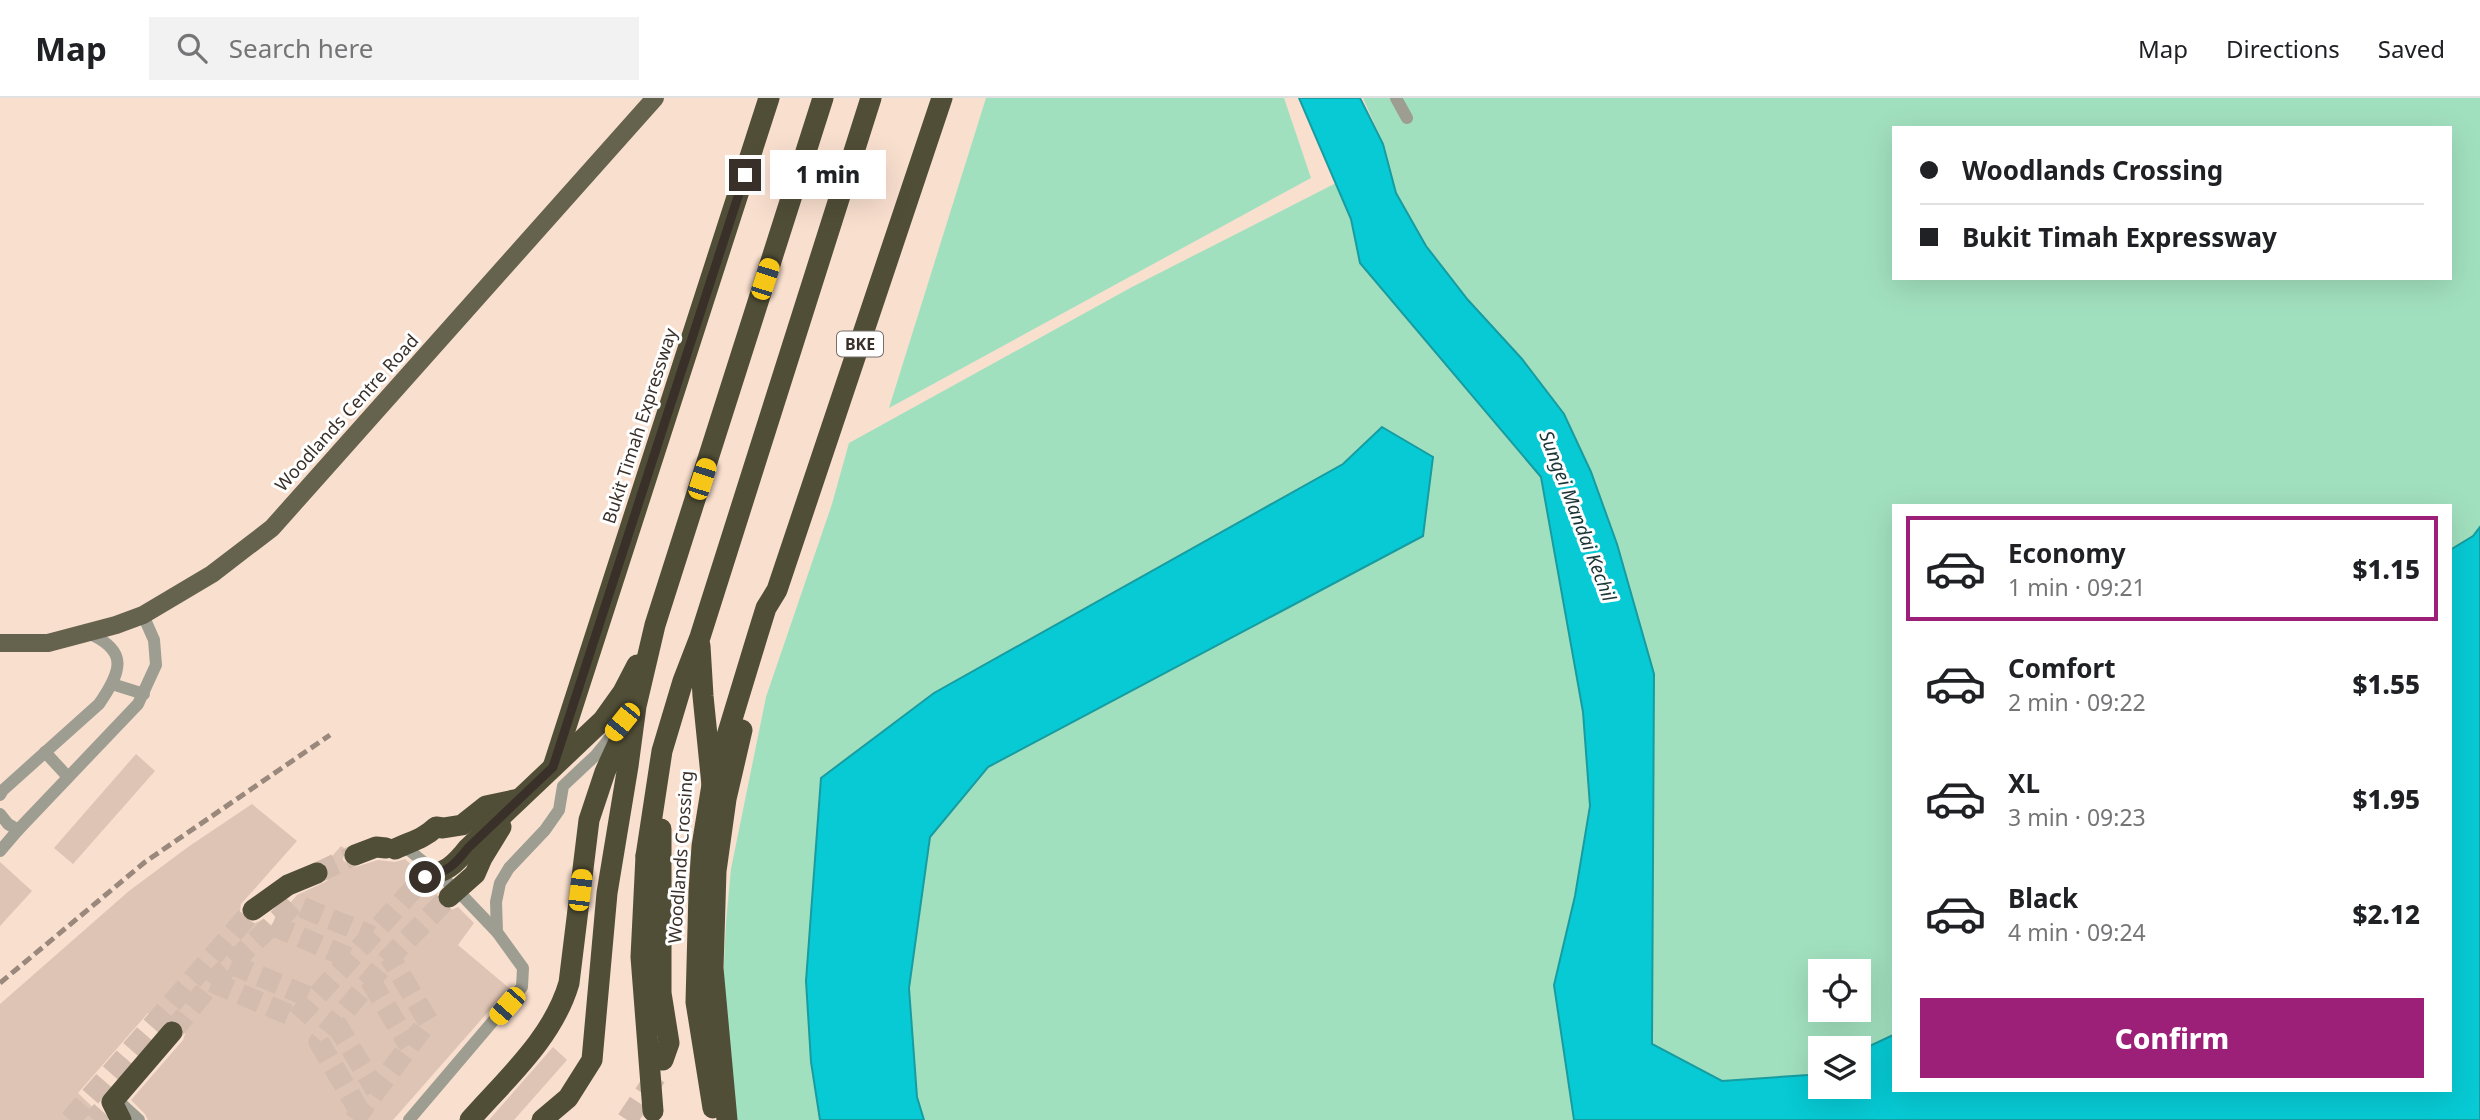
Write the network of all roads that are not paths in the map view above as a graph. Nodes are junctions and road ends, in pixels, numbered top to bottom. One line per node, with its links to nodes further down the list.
1 (655, 98): 8 (main road, Woodlands Centre Road)
2 (769, 98): 19 (highway, Bukit Timah Expressway)
3 (823, 98): 9 (highway)
4 (871, 98): 11 (highway, Woodlands Crossing)
5 (942, 98): 12 (highway, BKE)
6 (1396, 98): 7 (lane)
7 (1407, 118)
8 (143, 615): 10 (main road, Woodlands Centre Road); 15 (lane)
9 (655, 625): 16 (highway); 19 (highway)
10 (87, 633): 13 (main road, Woodlands Centre Road); 14 (lane)
11 (700, 637): 17 (highway, Woodlands Crossing); 21 (highway, Woodlands Crossing)
12 (762, 638): 21 (highway, BKE); 43 (highway, BKE)
13 (0, 643)
14 (112, 684): 15 (lane); 18 (lane)
15 (144, 694): 20 (lane)
16 (636, 706): 33 (lane); 40 (highway); 41 (highway)
17 (670, 724): 35 (highway, Woodlands Crossing); 37 (highway, Woodlands Crossing, bridge)
18 (45, 752): 20 (lane); 22 (lane)
19 (553, 767): 23 (highway)
20 (68, 777): 25 (lane)
21 (712, 785): 42 (highway, Woodlands Crossing)
22 (0, 795)
23 (519, 799): 26 (highway); 30 (highway); 31 (highway)
24 (0, 814): 25 (lane)
25 (18, 830): 27 (lane)
26 (395, 847): 28 (highway); 30 (lane)
27 (0, 852)
28 (355, 855)
29 (317, 873): 32 (highway)
30 (430, 876): 31 (lane)
31 (453, 894): 33 (lane)
32 (253, 910)
33 (497, 932): 39 (lane)
34 (172, 1032): 36 (highway)
35 (663, 1060)
36 (113, 1108): 38 (lane)
37 (653, 1115)
38 (139, 1120)
39 (409, 1120)
40 (470, 1120)
41 (542, 1120)
42 (716, 1120)
43 (727, 1120)

